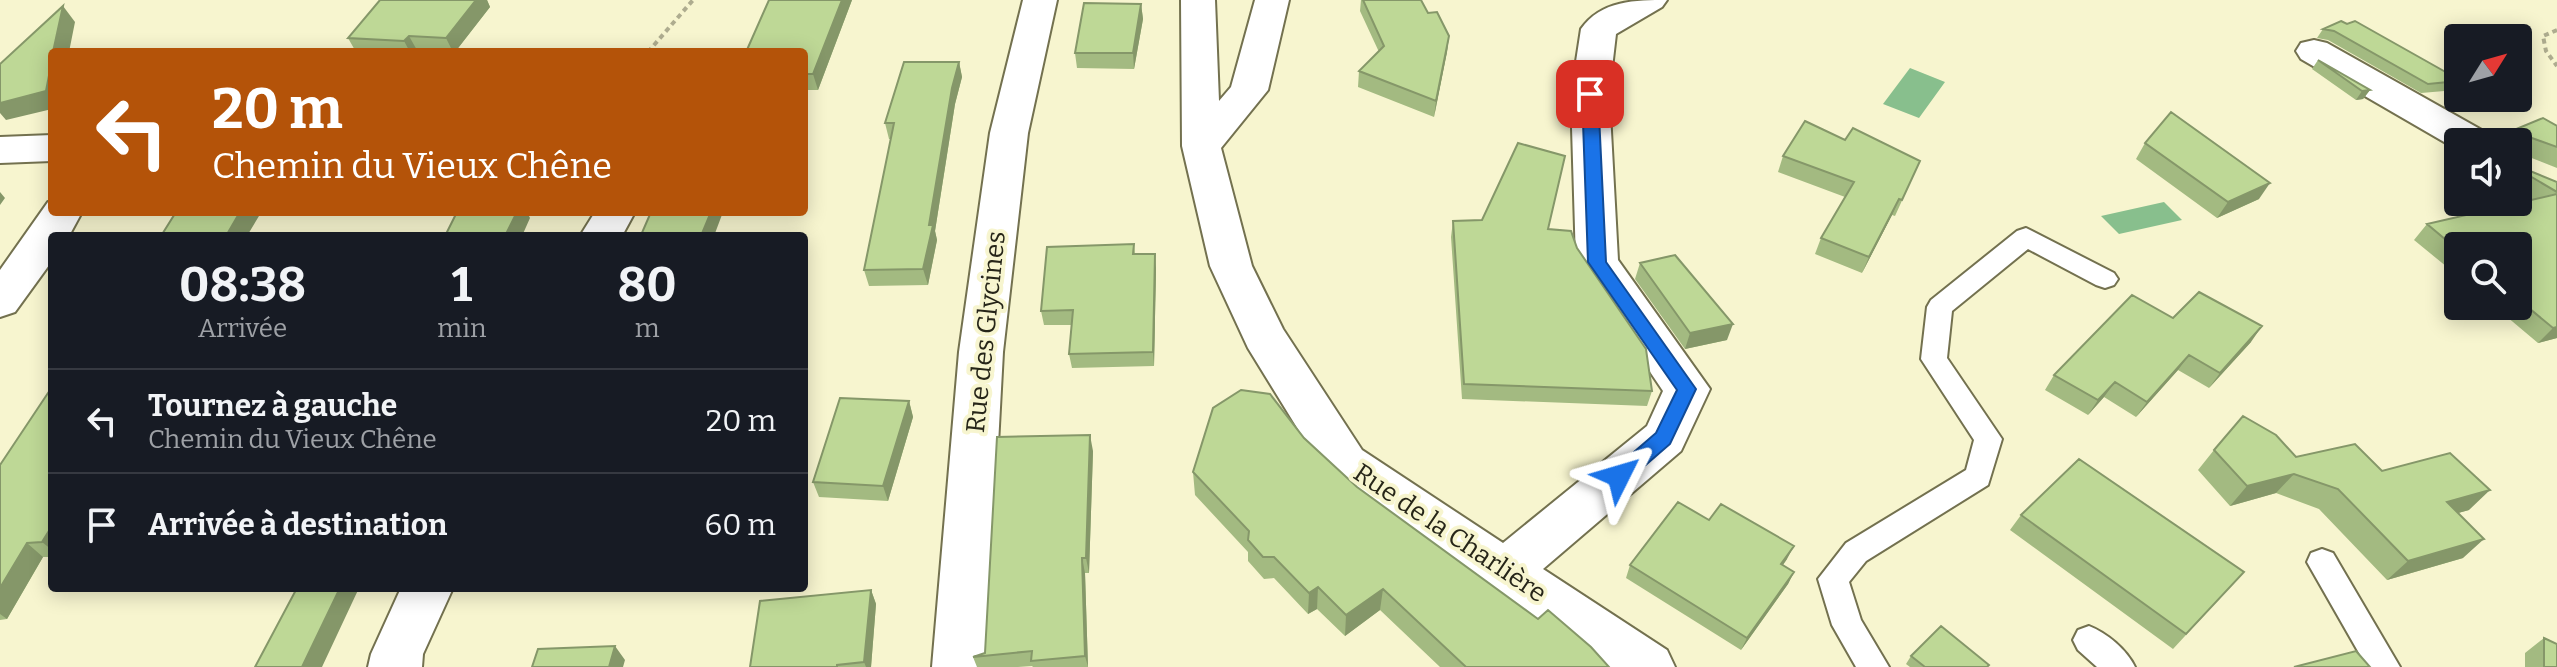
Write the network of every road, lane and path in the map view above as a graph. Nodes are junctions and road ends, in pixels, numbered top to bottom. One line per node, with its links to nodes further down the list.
1 (693, 0): 7 (path)
2 (1040, 0): 22 (street, Rue des Glycines)
3 (1650, 0): 18 (street)
4 (1271, 3): 5 (street); 11 (street)
5 (1199, 10): 11 (street, Rue de la Charlière)
6 (2557, 30): 9 (path)
7 (652, 48)
8 (2314, 51): 10 (street)
9 (2557, 66)
10 (2449, 128)
11 (1201, 146): 18 (street, Rue de la Charlière)
12 (48, 148): 13 (street)
13 (0, 150)
14 (48, 237): 16 (street)
15 (2105, 279): 24 (lane)
16 (0, 301)
17 (2322, 562): 26 (lane)
18 (1507, 570): 23 (street, Rue de la Charlière)
19 (425, 592): 21 (street)
20 (2089, 640): 25 (lane)
21 (395, 667)
22 (959, 667)
23 (1648, 667)
24 (1873, 667)
25 (2119, 667)
26 (2384, 667)

